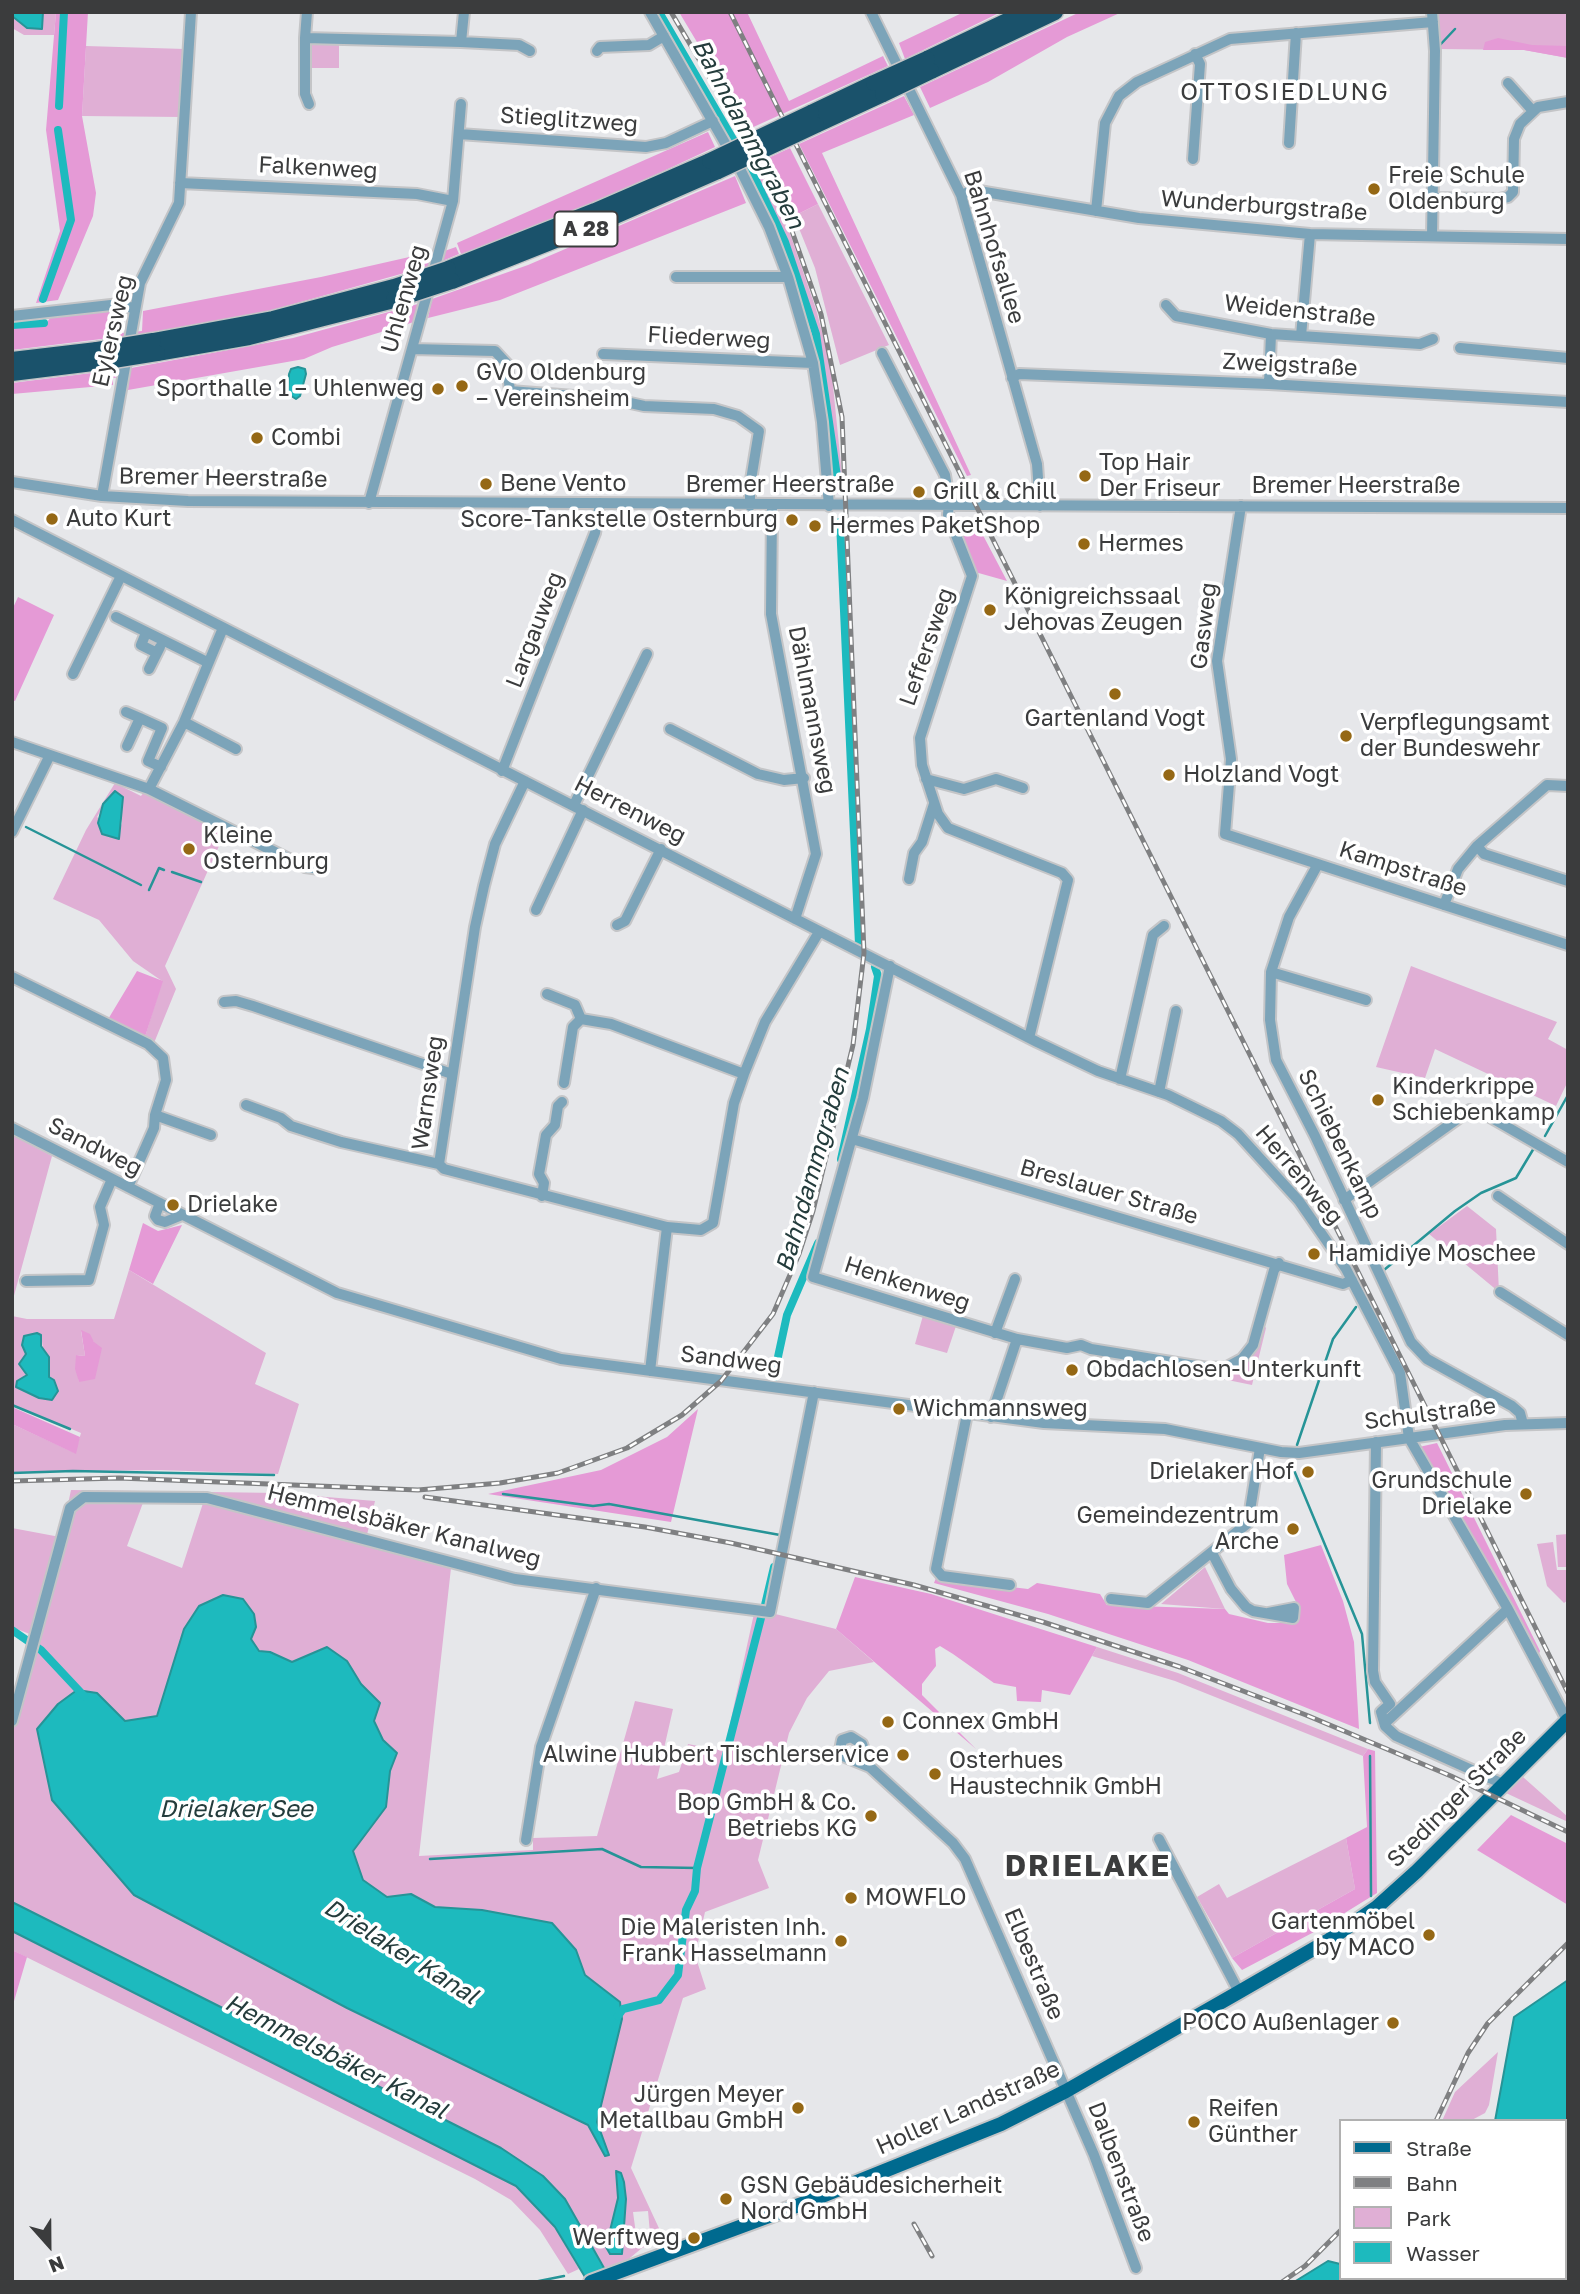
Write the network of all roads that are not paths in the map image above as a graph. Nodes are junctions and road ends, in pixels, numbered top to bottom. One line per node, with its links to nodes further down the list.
1 (191, 12): 26 (street, Eylersweg)
2 (307, 12): 11 (street)
3 (464, 12): 12 (street)
4 (650, 12): 10 (street)
5 (871, 12): 27 (street, Bahnhofsallee)
6 (1026, 12): 16 (highway, A 28)
7 (1055, 12): 16 (highway, A 28)
8 (1432, 17): 9 (street); 28 (street)
9 (1296, 33): 15 (street); 24 (street)
10 (664, 36): 14 (street); 22 (street)
11 (305, 38): 12 (street); 19 (street)
12 (460, 42): 13 (street)
13 (530, 51)
14 (597, 51)
15 (1195, 54): 25 (street); 30 (street)
16 (929, 65): 46 (highway, A 28, bridge)
17 (1508, 83): 21 (street)
18 (1568, 102): 21 (street)
19 (309, 104)
20 (461, 104): 23 (street, Uhlenweg)
21 (1532, 110): 28 (street)
22 (713, 121): 23 (street, Stieglitzweg); 35 (street)
23 (459, 134): 29 (street, Uhlenweg)
24 (1289, 143)
25 (1194, 159)
26 (180, 183): 29 (street, Falkenweg); 37 (street, Eylersweg)
27 (961, 195): 30 (street, Wunderburgstraße); 51 (street, Bahnhofsallee)
28 (1431, 198): 32 (street)
29 (453, 201): 43 (street, Uhlenweg)
30 (1096, 211): 31 (street, Wunderburgstraße)
31 (1310, 234): 32 (street, Wunderburgstraße); 40 (street)
32 (1432, 236): 33 (street, Wunderburgstraße)
33 (1568, 239)
34 (676, 276): 35 (street)
35 (788, 277): 49 (street)
36 (1166, 305): 39 (street, Weidenstraße)
37 (135, 309): 38 (street); 55 (street, Eylersweg)
38 (12, 316)
39 (1270, 334): 40 (street, Weidenstraße); 52 (street)
40 (1301, 336): 41 (street, Weidenstraße)
41 (1433, 339)
42 (1460, 348): 47 (street)
43 (412, 349): 56 (street, Uhlenweg); 58 (street)
44 (881, 353): 61 (street, Leffersweg)
45 (603, 354): 49 (street, Fliederweg)
46 (99, 356): 48 (highway, A 28); 50 (highway, A 28)
47 (1568, 358)
48 (12, 360)
49 (813, 363): 60 (street)
50 (12, 373)
51 (1012, 378): 52 (street, Zweigstraße); 62 (street, Bahnhofsallee)
52 (1269, 384): 53 (street, Zweigstraße)
53 (1568, 402)
54 (12, 482): 55 (street, Bremer Heerstraße)
55 (102, 496): 56 (street, Bremer Heerstraße)
56 (369, 503): 57 (street, Bremer Heerstraße)
57 (600, 503): 58 (street, Bremer Heerstraße); 85 (street, Largauweg)
58 (750, 506): 59 (street, Bremer Heerstraße)
59 (772, 506): 60 (street, Bremer Heerstraße); 86 (street, Dählmannsweg)
60 (829, 506): 61 (street, Bremer Heerstraße)
61 (948, 506): 62 (street, Bremer Heerstraße); 87 (street, Leffersweg)
62 (1040, 506): 63 (street, Bremer Heerstraße)
63 (1241, 506): 64 (street, Bremer Heerstraße); 95 (street, Gasweg)
64 (1568, 508)
65 (12, 520): 66 (street, Herrenweg)
66 (121, 576): 68 (street, Herrenweg); 75 (street)
67 (116, 617): 69 (street)
68 (223, 628): 73 (street); 85 (street, Herrenweg)
69 (146, 633): 70 (street); 71 (street)
70 (162, 642): 71 (street); 73 (street)
71 (157, 653): 74 (street)
72 (647, 654): 93 (street)
73 (207, 662): 78 (street)
74 (149, 669)
75 (73, 674)
76 (126, 712): 77 (street)
77 (140, 718): 81 (street); 84 (street)
78 (184, 722): 82 (street); 84 (street)
79 (670, 729): 86 (street)
80 (12, 742): 83 (street)
81 (127, 746)
82 (236, 749)
83 (50, 755): 91 (street); 94 (street)
84 (161, 767): 91 (street)
85 (502, 771): 88 (street, Herrenweg)
86 (804, 778): 104 (street, Dählmannsweg)
87 (926, 779): 90 (street); 92 (street, Leffersweg)
88 (525, 781): 93 (street, Herrenweg); 118 (street, Warnsweg)
89 (1568, 786): 96 (street)
90 (1023, 788)
91 (149, 789): 99 (street)
92 (934, 804): 100 (street); 117 (street, Leffersweg)
93 (578, 808): 97 (street, Herrenweg); 103 (street)
94 (15, 827)
95 (1225, 834): 98 (street, Kampstraße)
96 (1477, 846): 101 (street); 102 (street)
97 (661, 849): 104 (street, Herrenweg); 105 (street)
98 (1318, 864): 102 (street, Kampstraße); 110 (street, Schiebenkamp)
99 (320, 869)
100 (909, 880)
101 (1568, 881)
102 (1444, 905): 108 (street, Kampstraße)
103 (536, 910)
104 (795, 919): 107 (street, Herrenweg)
105 (617, 925)
106 (1164, 926): 120 (street)
107 (819, 932): 109 (street, Herrenweg); 119 (street, Warnsweg)
108 (1568, 945)
109 (890, 966): 117 (street, Herrenweg); 128 (street)
110 (1271, 972): 113 (street); 135 (street, Schiebenkamp)
111 (12, 977): 125 (street)
112 (547, 995): 116 (street)
113 (1366, 1000)
114 (224, 1002): 118 (street)
115 (1176, 1011): 122 (street)
116 (581, 1019): 119 (street); 121 (street)
117 (1029, 1038): 120 (street, Herrenweg)
118 (452, 1073): 130 (street, Warnsweg)
119 (744, 1074): 136 (street, Warnsweg)
120 (1120, 1079): 122 (street, Herrenweg)
121 (564, 1083)
122 (1160, 1092): 140 (street, Herrenweg)
123 (562, 1102): 133 (street)
124 (246, 1105): 130 (street)
125 (155, 1115): 127 (street); 132 (street)
126 (12, 1129): 131 (street, Sandweg)
127 (212, 1135)
128 (852, 1139): 138 (street, Breslauer Straße); 143 (street, Henkenweg)
129 (1568, 1162): 135 (street)
130 (439, 1164): 133 (street, Warnsweg)
131 (112, 1179): 132 (street, Sandweg); 141 (street)
132 (128, 1186): 146 (street, Sandweg)
133 (542, 1196): 136 (street, Warnsweg)
134 (1498, 1196): 137 (street)
135 (1344, 1200): 151 (street, Schiebenkamp)
136 (667, 1227): 146 (street)
137 (1568, 1244)
138 (1279, 1263): 140 (street, Breslauer Straße); 145 (street, Henkenweg)
139 (1015, 1279): 143 (street)
140 (1352, 1280): 152 (street, Herrenweg)
141 (26, 1281)
142 (1500, 1292): 144 (street)
143 (995, 1334): 145 (street, Henkenweg)
144 (1568, 1335)
145 (1017, 1339): 149 (street)
146 (650, 1371): 147 (street, Sandweg)
147 (814, 1392): 148 (street, Sandweg); 158 (street, Hemmelsbäker Kanalweg)
148 (967, 1413): 149 (street, Sandweg); 157 (street)
149 (991, 1417): 154 (street, Sandweg)
150 (1568, 1423): 151 (street, Schulstraße)
151 (1523, 1424): 152 (street, Schulstraße)
152 (1409, 1438): 153 (street, Schulstraße); 160 (street)
153 (1376, 1442): 155 (street, Schulstraße); 162 (street)
154 (1260, 1448): 155 (street, Sandweg); 156 (street)
155 (1299, 1453)
156 (1212, 1553): 159 (street); 161 (street)
157 (1010, 1585)
158 (596, 1588): 164 (street, Hemmelsbäker Kanalweg); 168 (street)
159 (1111, 1599)
160 (1508, 1609): 162 (street); 163 (street)
161 (1268, 1613)
162 (1394, 1707): 166 (street)
163 (1568, 1720): 166 (main road, Stedinger Straße)
164 (12, 1721)
165 (870, 1767): 171 (street, Elbestraße)
166 (1503, 1784): 169 (main road, Stedinger Straße)
167 (1159, 1839): 170 (street)
168 (526, 1840)
169 (1377, 1907): 170 (main road, Holler Landstraße)
170 (1239, 1992): 171 (main road, Holler Landstraße)
171 (1066, 2091): 172 (street, Dalbenstraße); 173 (main road, Holler Landstraße)
172 (1136, 2268)
173 (629, 2276): 174 (main road, Holler Landstraße)
174 (591, 2282)

